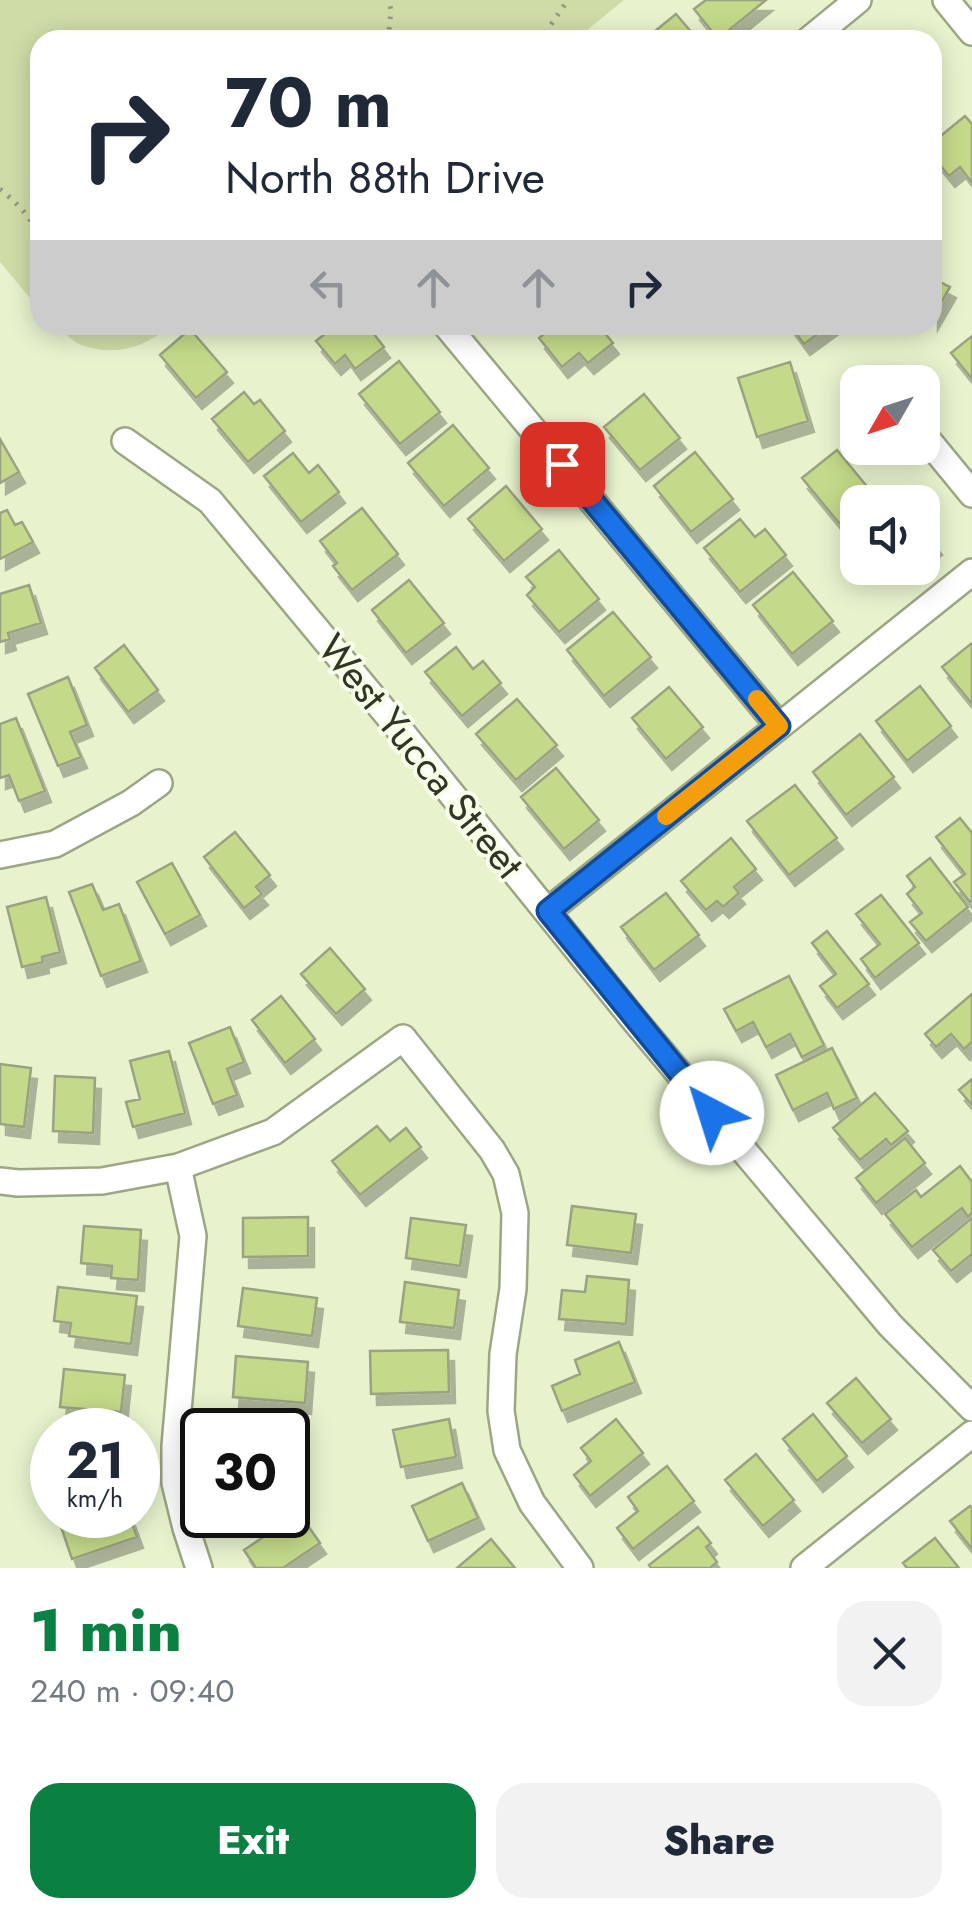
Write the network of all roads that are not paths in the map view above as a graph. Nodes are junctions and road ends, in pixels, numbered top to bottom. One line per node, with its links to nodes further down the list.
1 (858, 0): 3 (street)
2 (946, 0): 4 (street)
3 (821, 30)
4 (972, 32)
5 (458, 335): 10 (street)
6 (125, 442): 13 (street, West Yucca Street)
7 (940, 456): 8 (street)
8 (972, 494)
9 (972, 572): 10 (street)
10 (779, 726): 13 (street)
11 (160, 783): 12 (street)
12 (0, 855)
13 (548, 911): 16 (street, West Yucca Street)
14 (178, 1168): 15 (street); 18 (street); 19 (street)
15 (0, 1180)
16 (972, 1408)
17 (972, 1434): 20 (street)
18 (199, 1568)
19 (580, 1568)
20 (804, 1568)

